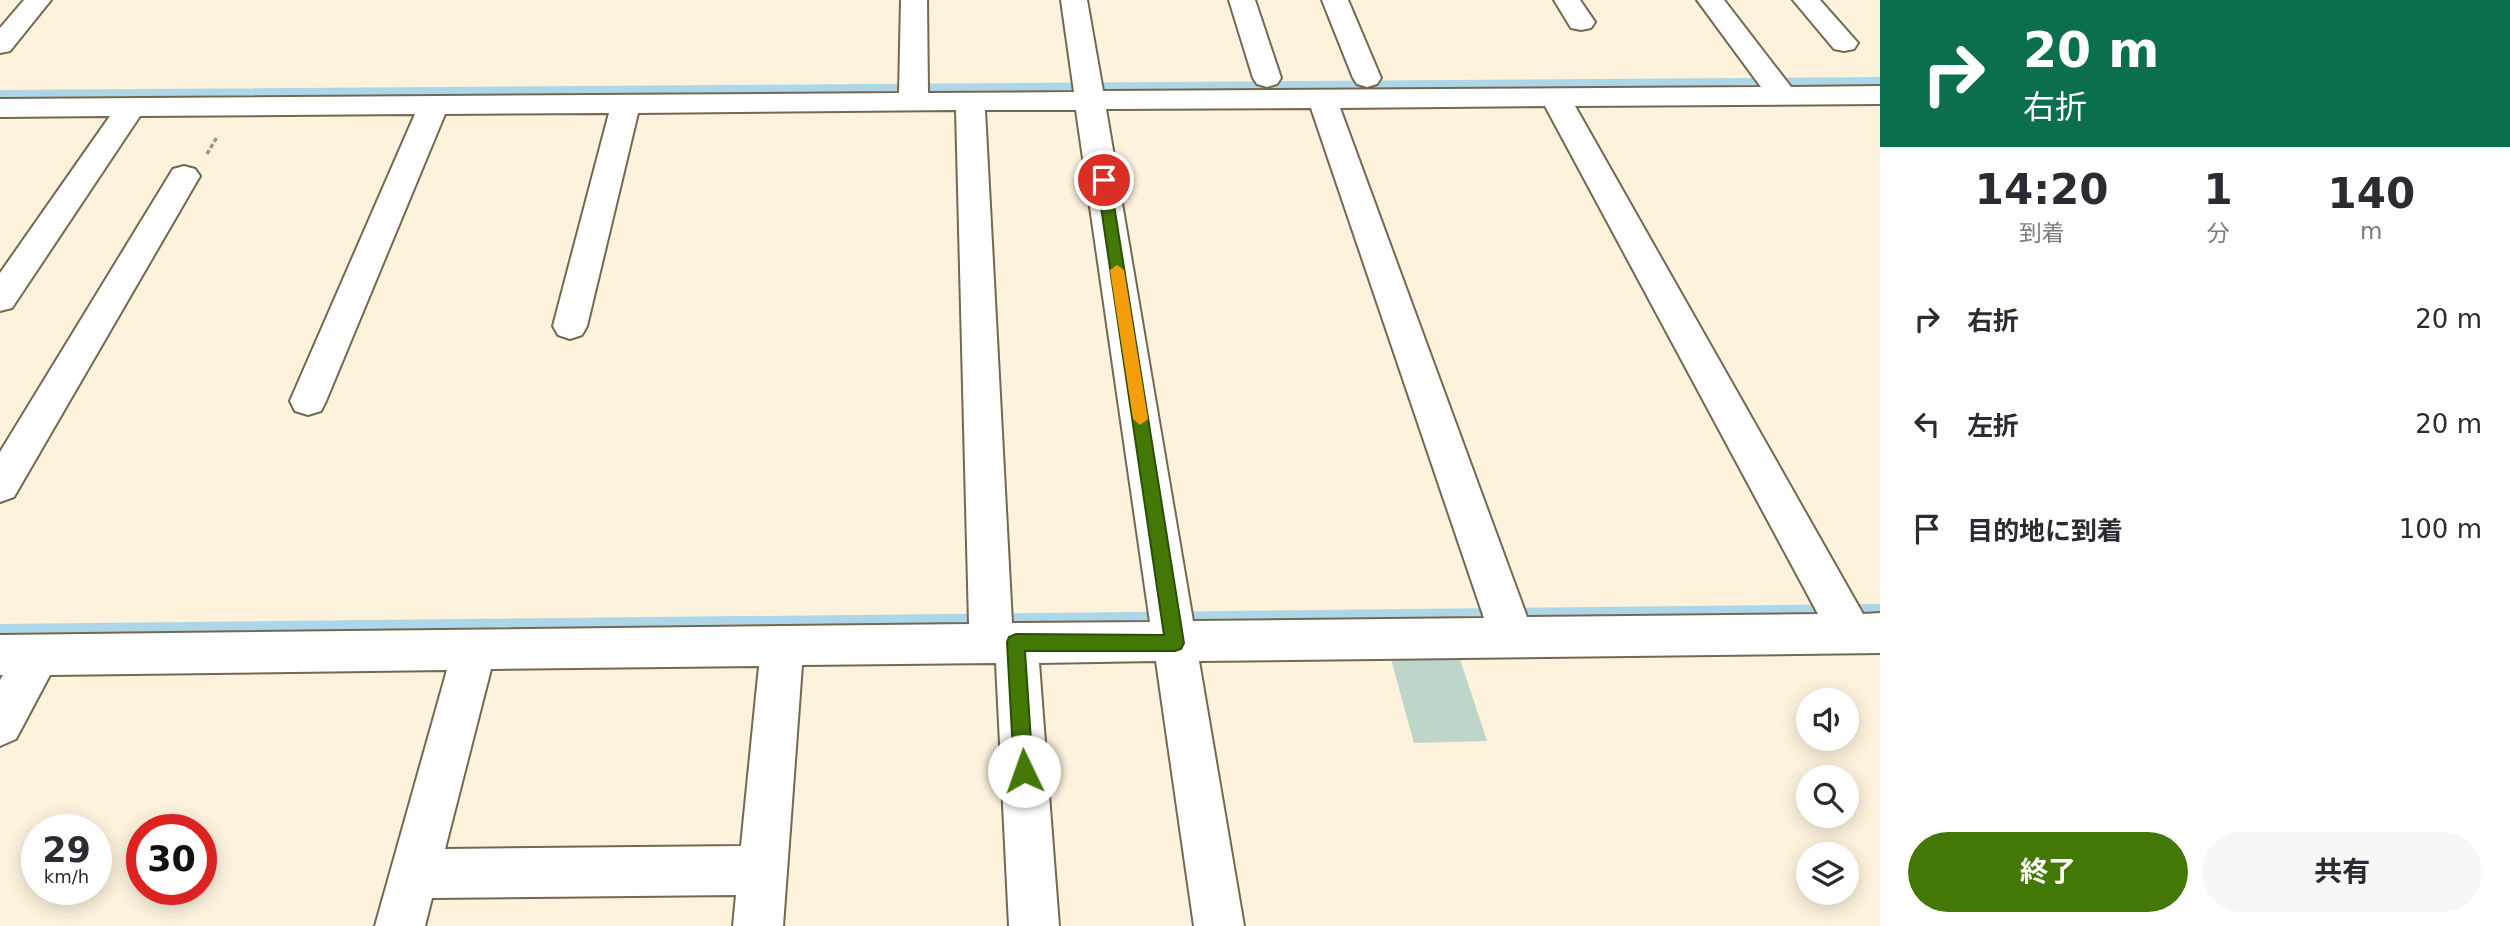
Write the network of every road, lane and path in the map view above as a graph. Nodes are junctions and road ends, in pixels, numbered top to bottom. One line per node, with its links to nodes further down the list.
1 (38, 0): 9 (street)
2 (914, 0): 14 (street)
3 (1074, 0): 13 (street)
4 (1242, 0): 10 (street)
5 (1335, 0): 11 (street)
6 (1710, 0): 12 (street)
7 (1806, 0): 8 (street)
8 (1843, 43)
9 (0, 44)
10 (1267, 78)
11 (1367, 78)
12 (1776, 87): 15 (street); 16 (street)
13 (1090, 92): 17 (street); 19 (street); 31 (street)
14 (913, 94): 18 (street); 19 (street)
15 (1880, 95)
16 (1555, 97): 17 (street); 29 (street)
17 (1322, 98): 30 (street)
18 (626, 102): 20 (street); 26 (street)
19 (970, 102): 32 (street)
20 (435, 105): 22 (street); 27 (street)
21 (131, 107): 22 (street); 23 (street); 25 (street)
22 (235, 107): 24 (path)
23 (0, 108)
24 (184, 176): 28 (street)
25 (0, 299)
26 (570, 326)
27 (308, 401)
28 (0, 486)
29 (1852, 623): 30 (street)
30 (1508, 624): 31 (street)
31 (1172, 627): 32 (street); 42 (street)
32 (997, 632): 33 (street); 41 (street)
33 (782, 648): 34 (street); 37 (street)
34 (474, 650): 35 (street); 38 (street)
35 (18, 655): 36 (street)
36 (0, 724)
37 (762, 870): 38 (street); 40 (street)
38 (414, 874): 39 (street)
39 (400, 926)
40 (758, 926)
41 (1034, 926)
42 (1219, 926)

